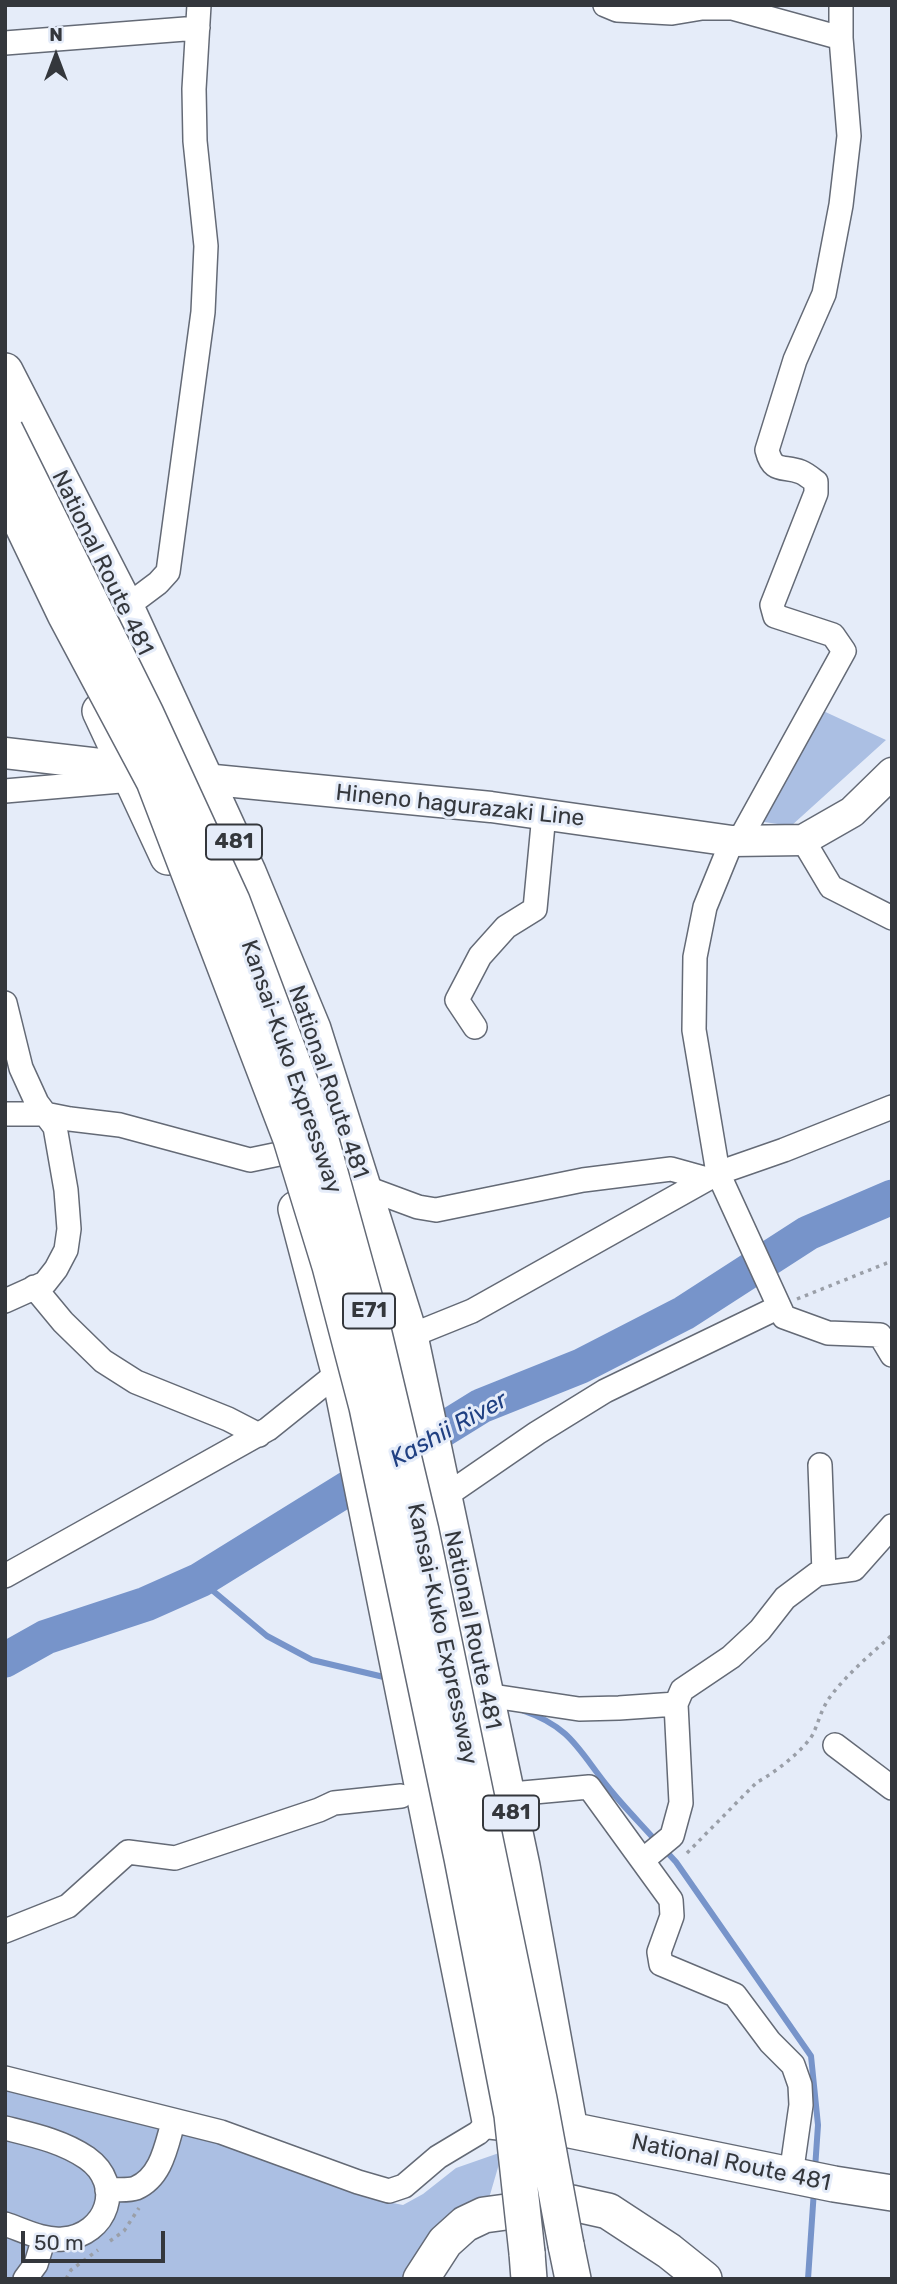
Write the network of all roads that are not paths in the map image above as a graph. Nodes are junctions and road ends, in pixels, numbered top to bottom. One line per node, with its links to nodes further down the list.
1 (605, 5): 4 (street)
2 (842, 5): 4 (street)
3 (199, 17): 5 (street); 10 (street)
4 (841, 38): 18 (street)
5 (5, 43)
6 (5, 371): 10 (highway, National Route 481 / 481)
7 (5, 430): 61 (highway, Kansai-Kuko Expressway / E71, bridge)
8 (5, 489): 58 (highway, Kansai-Kuko Expressway / E71, bridge)
9 (5, 516): 12 (highway, 481)
10 (126, 607): 14 (highway, National Route 481 / 481)
11 (5, 753): 12 (main road, Hineno hagurazaki Line)
12 (129, 773): 14 (main road, Hineno hagurazaki Line); 15 (street); 25 (highway, 481)
13 (892, 773): 17 (main road, Hineno hagurazaki Line)
14 (204, 779): 16 (main road, Hineno hagurazaki Line); 27 (highway, National Route 481 / 481)
15 (5, 792)
16 (544, 814): 18 (main road, Hineno hagurazaki Line); 21 (street)
17 (803, 840): 18 (main road, Hineno hagurazaki Line); 19 (street)
18 (735, 841): 26 (street)
19 (892, 918)
20 (5, 1003): 24 (street)
21 (475, 1027)
22 (892, 1107): 26 (street)
23 (5, 1114): 24 (street)
24 (45, 1114): 25 (street); 28 (street)
25 (279, 1154): 33 (highway, 481)
26 (713, 1176): 27 (street); 30 (street); 31 (street)
27 (363, 1187): 31 (highway, National Route 481 / 481)
28 (34, 1287): 29 (street); 34 (street)
29 (5, 1301)
30 (779, 1307): 32 (street); 36 (street)
31 (410, 1336): 36 (highway, National Route 481 / 481)
32 (888, 1341)
33 (339, 1372): 34 (street); 49 (highway, 481)
34 (258, 1435): 39 (street)
35 (820, 1465): 38 (street)
36 (444, 1497): 40 (highway, National Route 481 / 481)
37 (892, 1526): 38 (street)
38 (824, 1573): 41 (street)
39 (5, 1576)
40 (486, 1695): 41 (street); 52 (highway, National Route 481 / 481)
41 (676, 1704): 46 (street)
42 (835, 1745): 43 (street)
43 (892, 1788)
44 (523, 1793): 46 (street)
45 (401, 1796): 47 (street)
46 (643, 1860): 53 (street)
47 (5, 1931)
48 (5, 2078): 49 (street)
49 (490, 2121): 52 (highway, National Route 481)
50 (5, 2128): 54 (street)
51 (171, 2130): 54 (street)
52 (570, 2130): 53 (highway, National Route 481)
53 (791, 2175): 55 (highway, National Route 481)
54 (107, 2190): 57 (street)
55 (892, 2193)
56 (5, 2224): 57 (street)
57 (44, 2238): 59 (street)
58 (528, 2266)
59 (25, 2279)
60 (421, 2279): 62 (highway)
61 (573, 2279)
62 (704, 2279)

